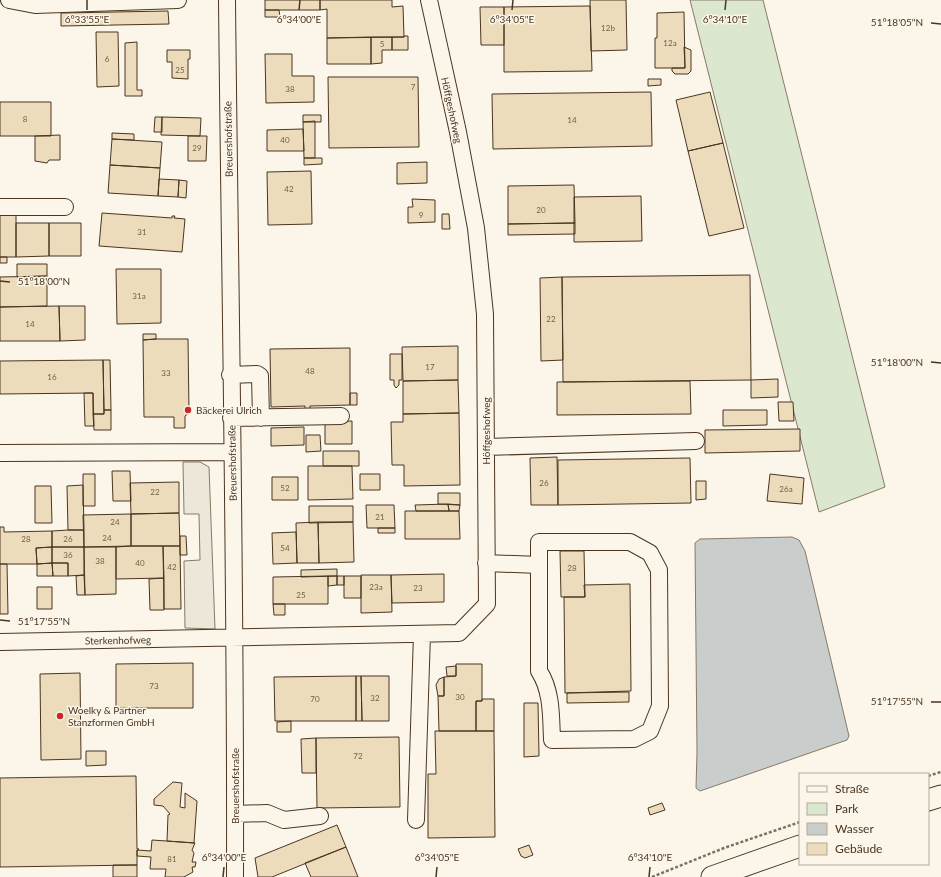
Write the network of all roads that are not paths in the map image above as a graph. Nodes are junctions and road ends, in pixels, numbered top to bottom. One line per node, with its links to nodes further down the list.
1 (9, 0): 2 (street)
2 (178, 0)
3 (227, 0): 7 (street, Breuershofstraße)
4 (428, 0): 12 (street, Höffgeshofweg)
5 (0, 207): 6 (street)
6 (65, 207)
7 (230, 375): 9 (street, Breuershofstraße); 10 (street)
8 (340, 416): 10 (street)
9 (231, 418): 10 (street); 13 (street, Breuershofstraße)
10 (261, 418)
11 (696, 441): 12 (street)
12 (486, 447): 15 (street, Höffgeshofweg)
13 (231, 452): 14 (street); 18 (street, Breuershofstraße)
14 (0, 453)
15 (486, 563): 16 (street); 17 (street, Höffgeshofweg)
16 (539, 565): 16 (street)
17 (422, 634): 18 (street, Höffgeshofweg); 24 (street)
18 (235, 638): 19 (street, Sterkenhofweg); 22 (street, Breuershofstraße)
19 (0, 642)
20 (941, 796): 21 (main road)
21 (929, 800)
22 (235, 814): 23 (street); 26 (street, Breuershofstraße)
23 (320, 816)
24 (416, 820)
25 (799, 846): 27 (main road)
26 (235, 877)
27 (712, 877)

